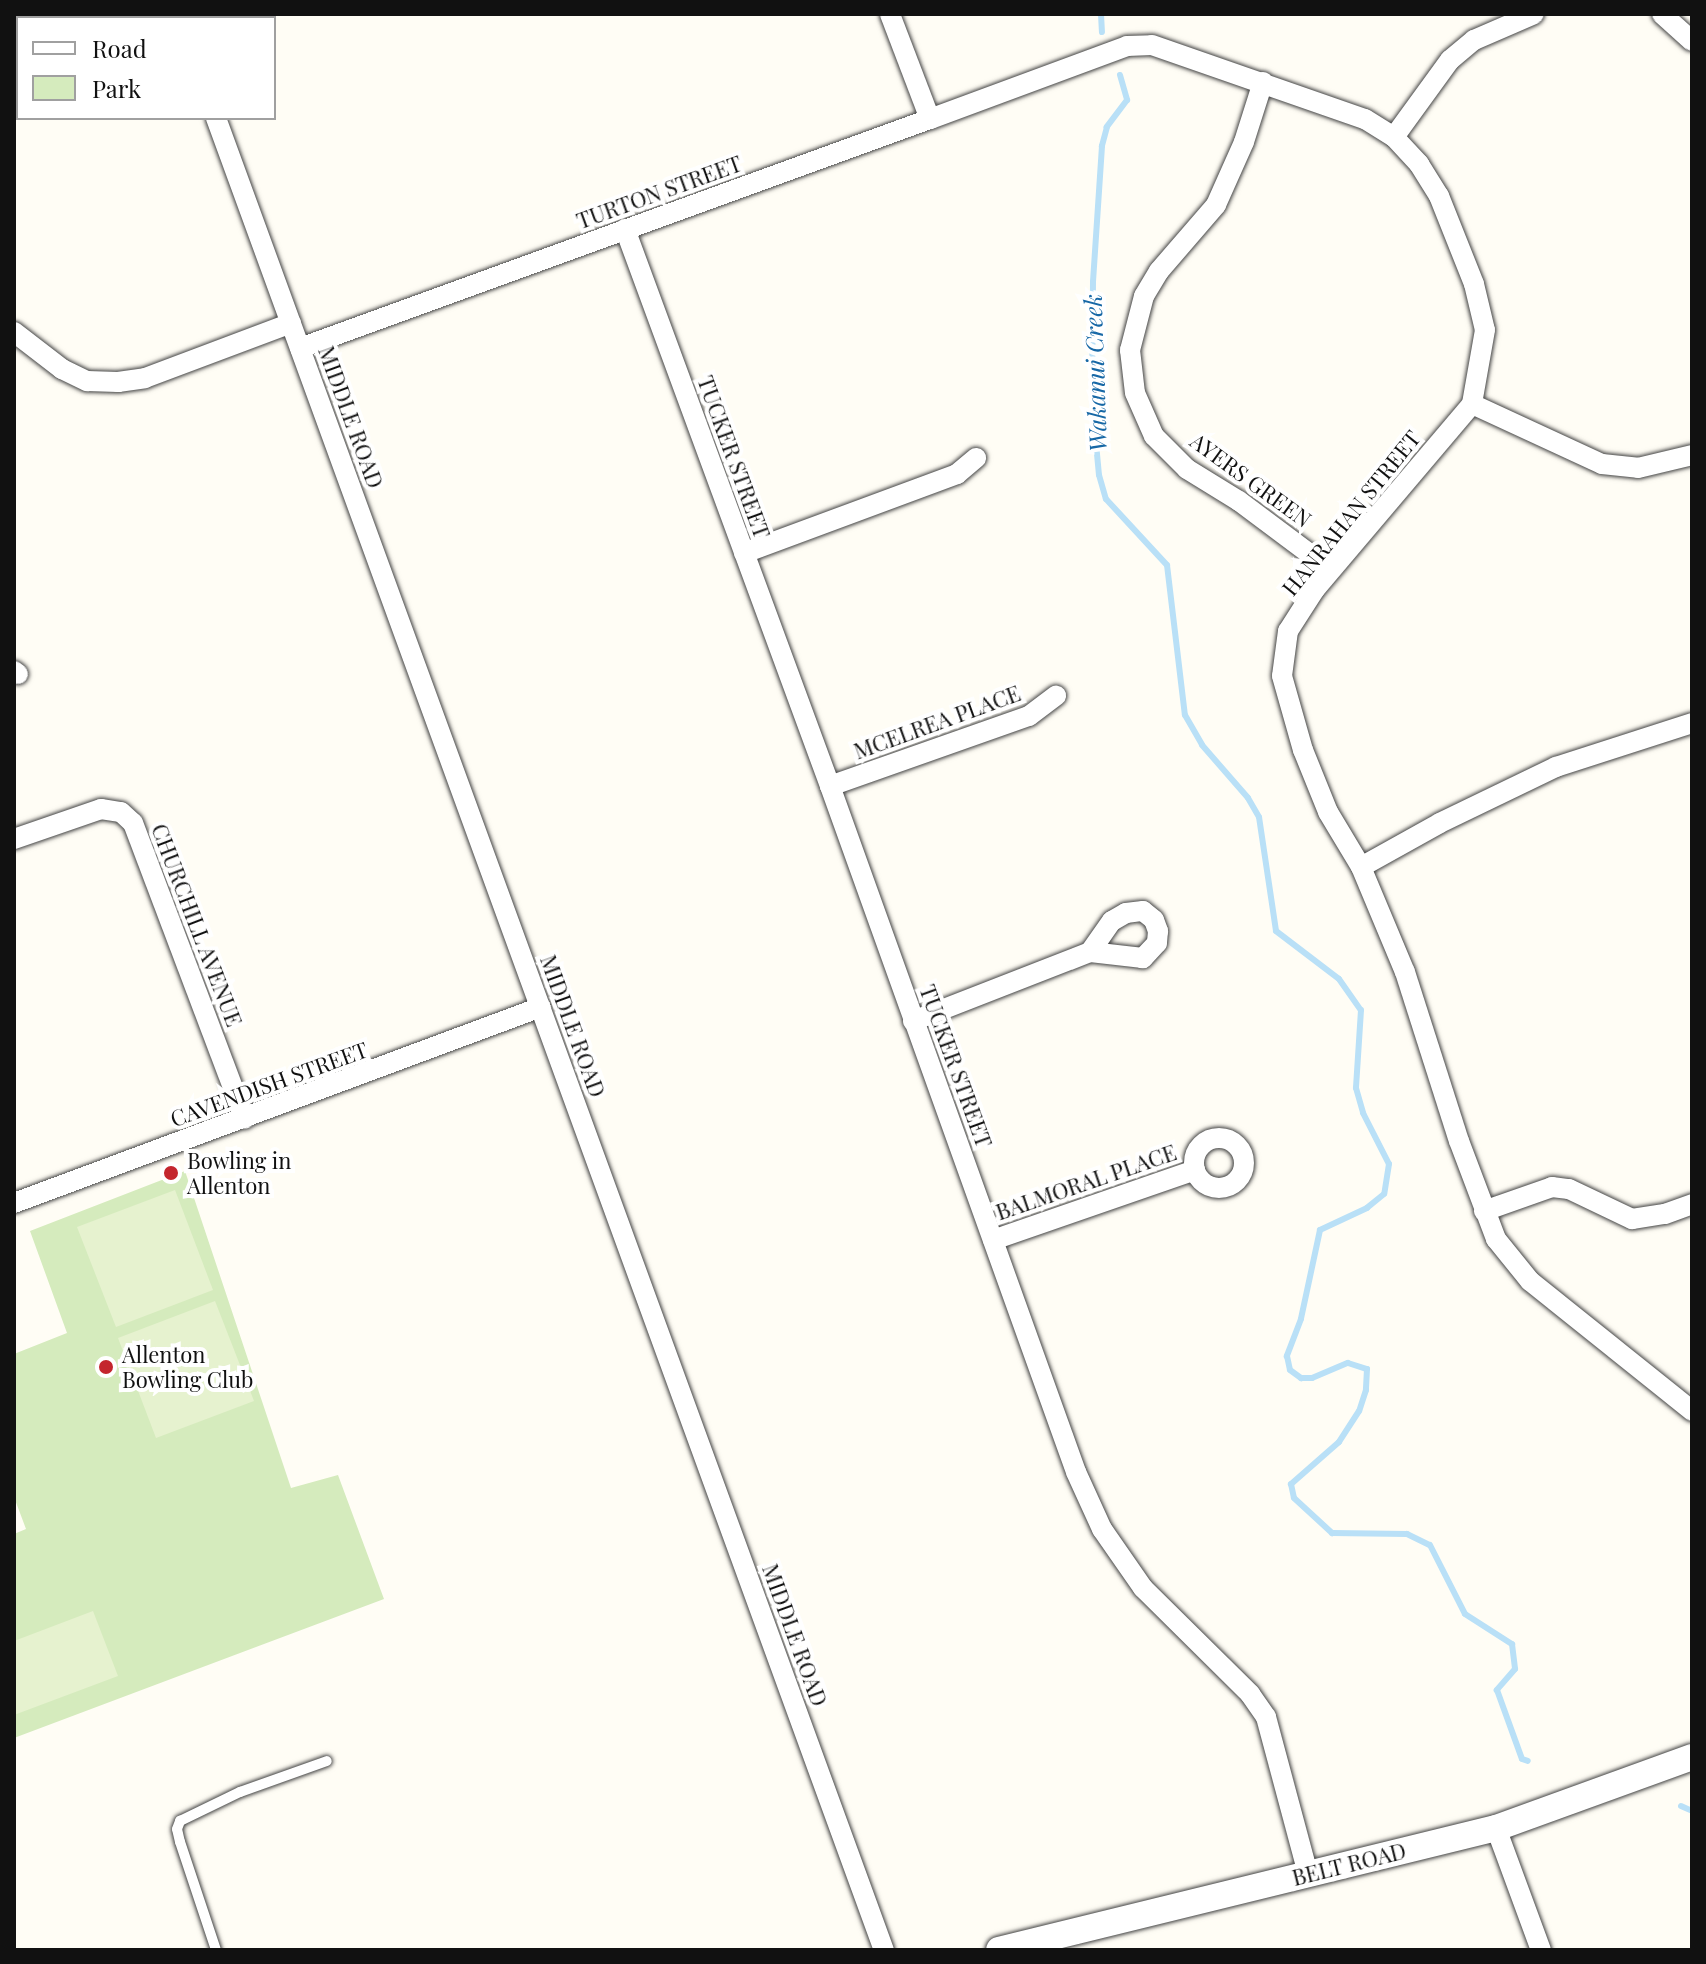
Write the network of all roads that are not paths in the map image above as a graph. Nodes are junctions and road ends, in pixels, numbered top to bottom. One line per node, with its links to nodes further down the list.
1 (890, 14): 6 (street)
2 (1534, 14): 8 (street)
3 (1662, 14): 4 (street)
4 (1692, 41)
5 (1263, 82): 6 (street); 8 (street); 17 (street, AYERS GREEN)
6 (930, 119): 9 (street, TURTON STREET)
7 (217, 120): 10 (street, MIDDLE ROAD)
8 (1394, 137): 13 (street)
9 (625, 229): 12 (street, TURTON STREET); 16 (street, TUCKER STREET)
10 (291, 323): 11 (street); 12 (street, MIDDLE ROAD)
11 (14, 332)
12 (300, 348): 24 (street, MIDDLE ROAD)
13 (1472, 404): 14 (street); 17 (street, HANRAHAN STREET)
14 (1692, 455)
15 (976, 458): 16 (street)
16 (744, 553): 20 (street, TUCKER STREET)
17 (1330, 569): 22 (street, HANRAHAN STREET)
18 (1056, 696): 20 (street, MCELREA PLACE)
19 (1692, 723): 22 (street)
20 (830, 786): 25 (street, TUCKER STREET)
21 (14, 839): 26 (street, CHURCHILL AVENUE)
22 (1361, 867): 30 (street, HANRAHAN STREET)
23 (1090, 952): 25 (street)
24 (541, 1007): 26 (street, CAVENDISH STREET); 38 (street, MIDDLE ROAD)
25 (913, 1021): 31 (street, TUCKER STREET)
26 (245, 1119): 28 (street, CAVENDISH STREET)
27 (1195, 1170): 31 (street, BALMORAL PLACE)
28 (14, 1203)
29 (1692, 1204): 30 (street)
30 (1484, 1211): 32 (street, HANRAHAN STREET)
31 (993, 1240): 36 (street, TUCKER STREET)
32 (1692, 1411)
33 (1692, 1757): 35 (street, BELT ROAD)
34 (327, 1761): 37 (lane)
35 (1496, 1828): 36 (street, BELT ROAD); 40 (street)
36 (1308, 1874): 39 (street, BELT ROAD)
37 (216, 1950)
38 (884, 1950)
39 (999, 1950)
40 (1541, 1950)

